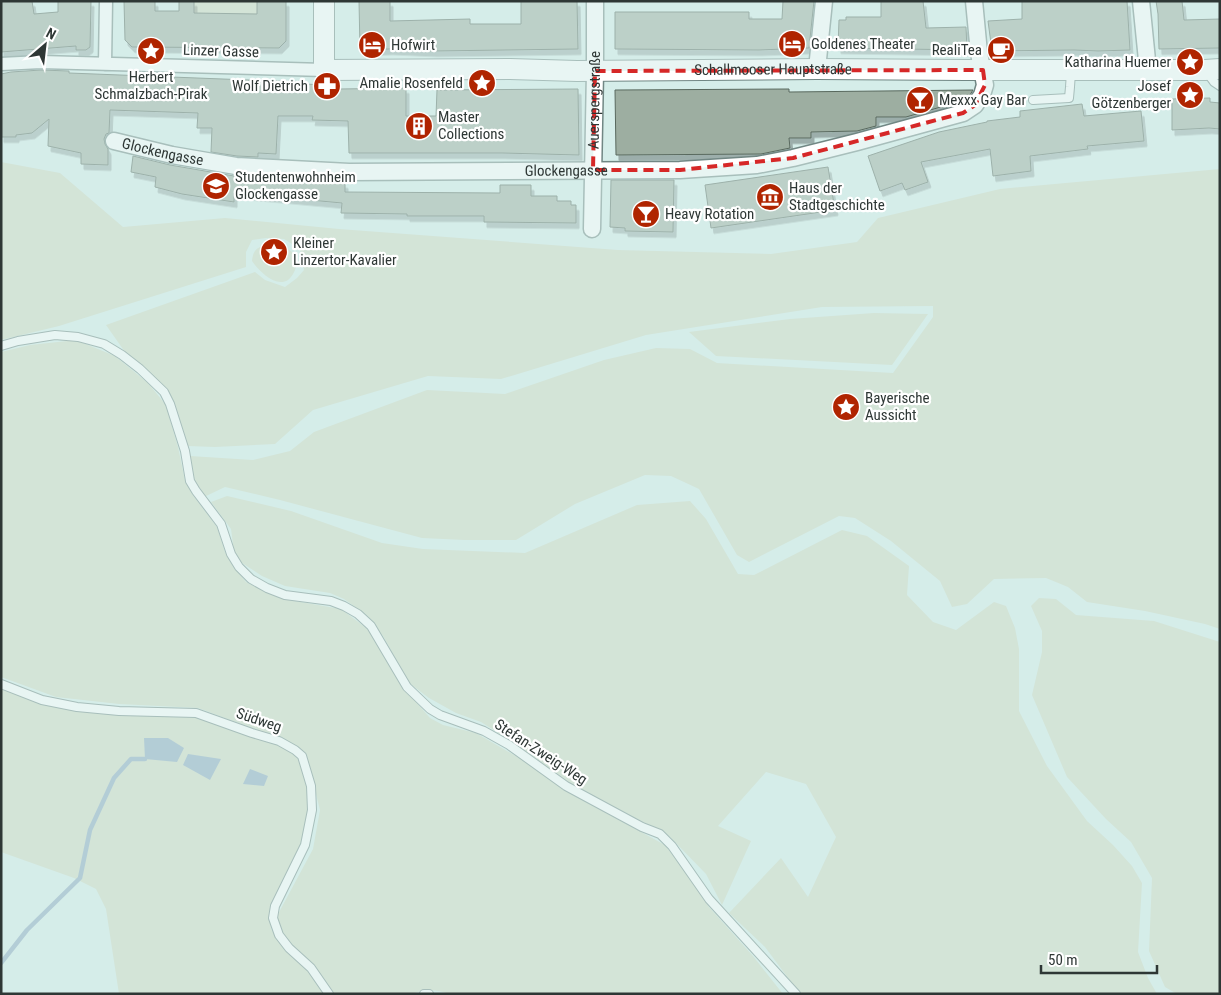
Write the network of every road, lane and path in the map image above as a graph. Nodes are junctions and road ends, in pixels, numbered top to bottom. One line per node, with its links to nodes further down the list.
1 (106, 1): 8 (street)
2 (324, 1): 11 (street)
3 (595, 1): 15 (street, Auerspergstraße)
4 (824, 1): 9 (street)
5 (974, 1): 12 (street, Glockengasse)
6 (1141, 1): 14 (street)
7 (1, 64): 8 (street, Linzer Gasse)
8 (113, 68): 11 (street, Linzer Gasse)
9 (817, 69): 12 (street, Schallmooser Hauptstraße); 15 (street, Schallmooser Hauptstraße)
10 (1212, 69): 14 (street, Schallmooser Hauptstraße); 16 (lane)
11 (324, 70): 15 (street, Schallmooser Hauptstraße)
12 (983, 70): 13 (street, Schallmooser Hauptstraße); 19 (street, Glockengasse)
13 (1071, 70): 14 (street, Schallmooser Hauptstraße); 17 (lane)
14 (1148, 70)
15 (595, 71): 19 (street, Auerspergstraße)
16 (1220, 86)
17 (1033, 100)
18 (114, 140): 19 (street, Glockengasse)
19 (593, 170): 20 (street, Auerspergstraße)
20 (592, 229)
21 (1, 346): 26 (lane, Stefan-Zweig-Weg)
22 (1, 684): 23 (lane, Südweg)
23 (330, 994)
24 (424, 994): 25 (lane)
25 (430, 994)
26 (796, 994)

